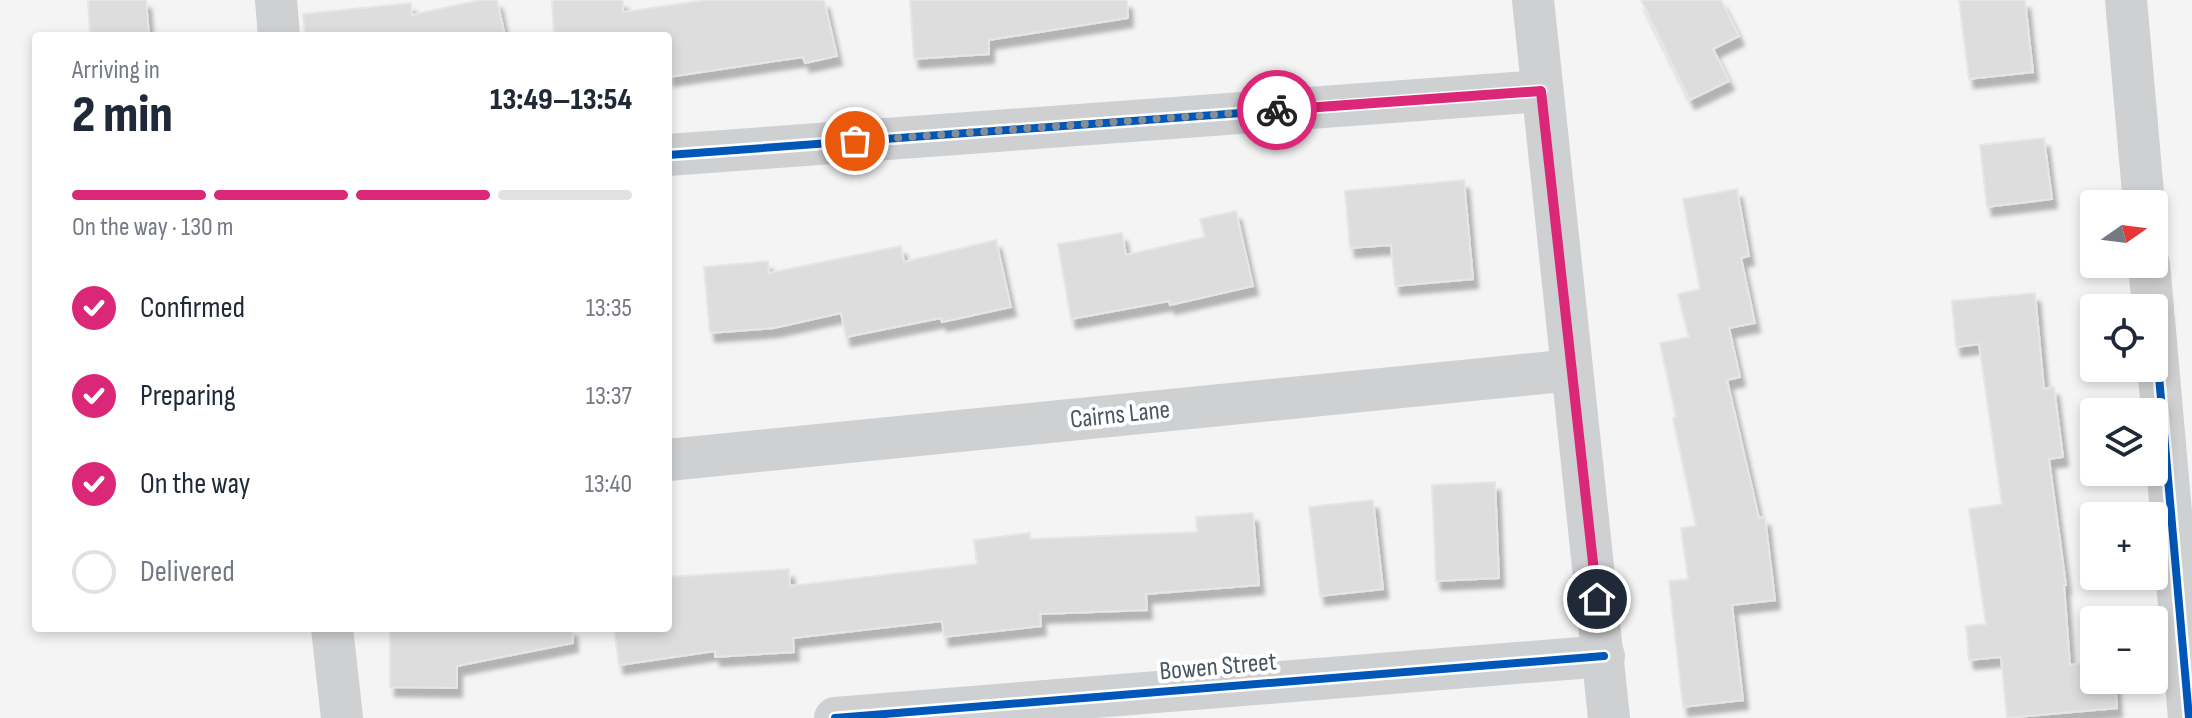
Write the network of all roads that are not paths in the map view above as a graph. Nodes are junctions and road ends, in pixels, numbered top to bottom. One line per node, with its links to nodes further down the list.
1 (276, 0): 4 (street)
2 (1533, 0): 5 (street)
3 (2126, 0): 7 (street)
4 (279, 32)
5 (1541, 91): 6 (street); 8 (street)
6 (672, 155)
7 (2143, 190)
8 (1572, 370): 10 (street, Cairns Lane); 12 (street)
9 (2160, 382): 16 (street)
10 (672, 460)
11 (332, 632): 13 (street)
12 (1604, 656): 14 (street, Bowen Street); 15 (street)
13 (342, 718)
14 (835, 718)
15 (1609, 718)
16 (2189, 718)

